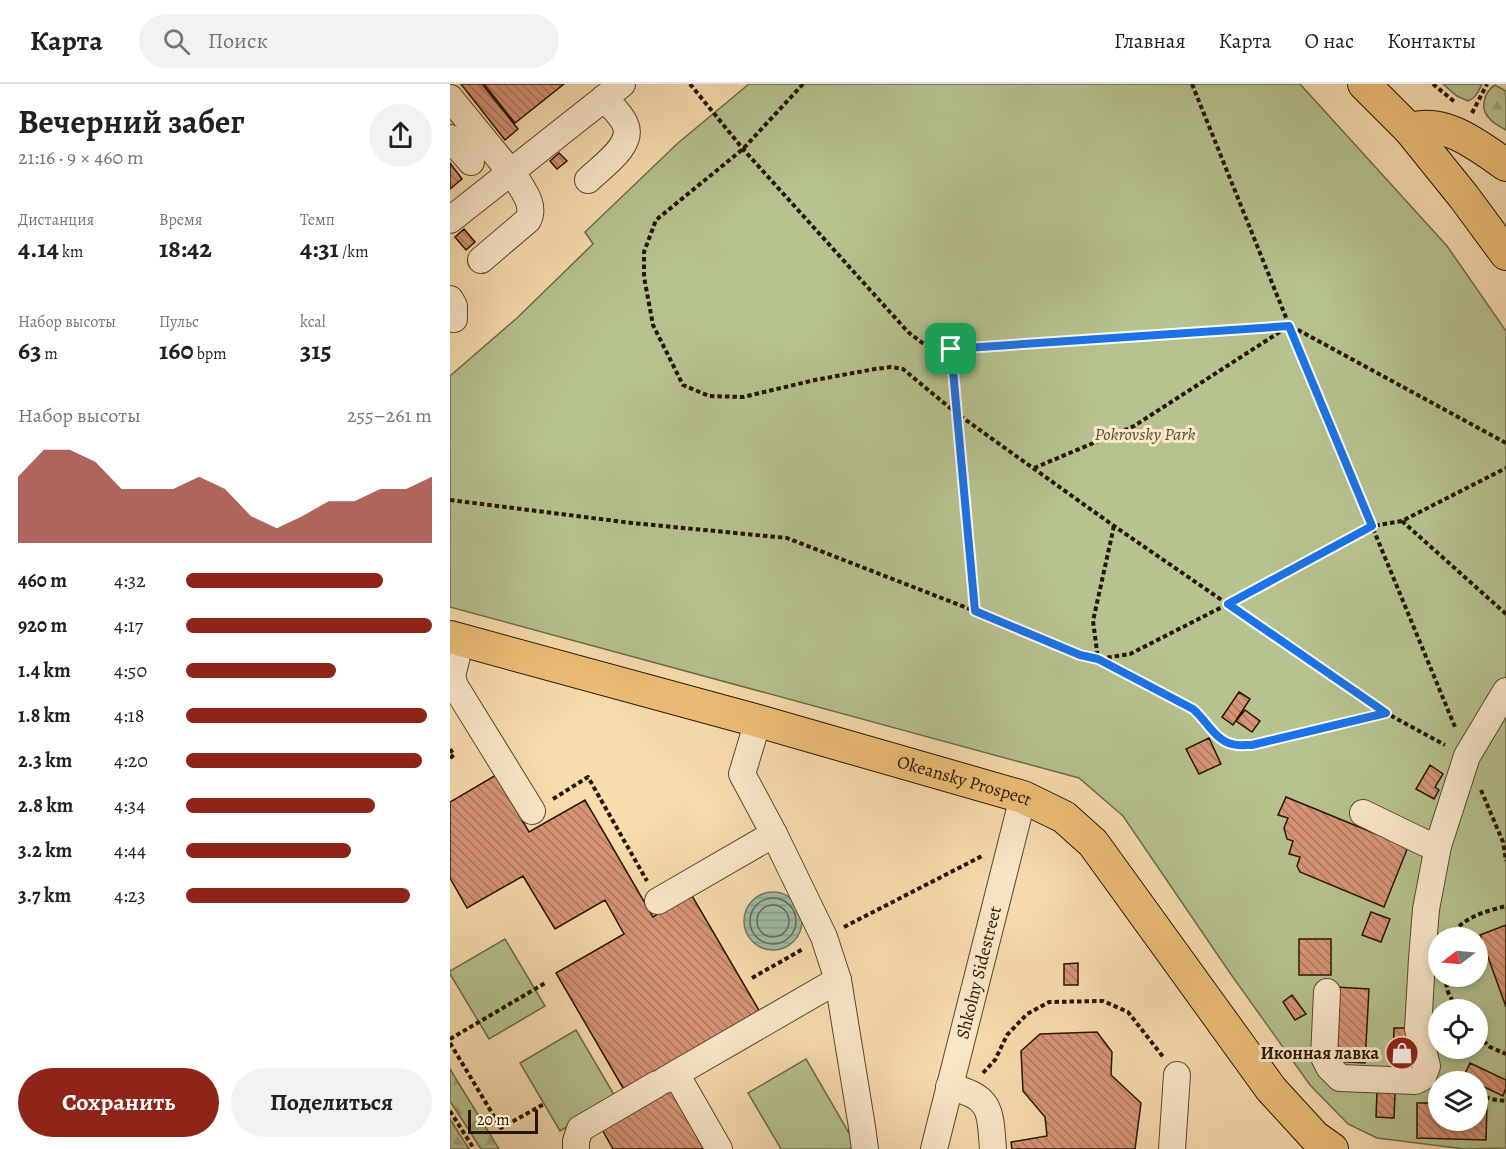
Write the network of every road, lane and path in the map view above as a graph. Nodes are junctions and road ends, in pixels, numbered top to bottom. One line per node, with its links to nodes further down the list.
1 (690, 84): 11 (path)
2 (803, 84): 11 (path)
3 (1192, 84): 19 (path)
4 (1364, 84): 9 (main road)
5 (1487, 84): 8 (path)
6 (613, 91): 14 (street); 15 (street)
7 (450, 98): 14 (street)
8 (1471, 116)
9 (1410, 130): 13 (main road); 17 (main road)
10 (450, 138): 12 (street)
11 (743, 149): 20 (path); 21 (path)
12 (471, 162)
13 (1506, 165)
14 (510, 172): 16 (street); 18 (street)
15 (588, 180)
16 (450, 220)
17 (1506, 254)
18 (481, 260)
19 (1289, 326): 20 (path); 22 (path); 23 (path); 28 (path)
20 (951, 349): 21 (path)
21 (956, 413): 23 (path); 30 (path)
22 (1506, 443)
23 (1034, 468): 27 (path)
24 (1506, 468): 26 (path)
25 (450, 500): 30 (path)
26 (1402, 521): 28 (path); 31 (path)
27 (1114, 526): 29 (path); 33 (path)
28 (1372, 526): 29 (path); 38 (path)
29 (1228, 604): 33 (path); 35 (path)
30 (975, 611): 33 (path)
31 (1506, 614)
32 (456, 638): 36 (main road, Okeansky Prospect); 41 (street)
33 (1098, 659): 35 (path)
34 (1506, 691): 38 (street)
35 (1386, 713): 38 (path)
36 (758, 721): 40 (main road, Okeansky Prospect); 43 (street)
37 (450, 749): 39 (path)
38 (1467, 756): 44 (street); 46 (path)
39 (450, 758)
40 (1023, 797): 60 (street, Shkolny Sidestreet); 72 (main road, Okeansky Prospect)
41 (532, 811): 47 (path)
42 (1363, 813): 44 (street)
43 (774, 834): 47 (street); 51 (street)
44 (1438, 846): 53 (street)
45 (985, 855): 49 (path)
46 (1506, 861)
47 (658, 901)
48 (1506, 906): 50 (path)
49 (873, 911)
50 (1459, 927)
51 (838, 980): 59 (street); 68 (street)
52 (548, 982): 54 (path)
53 (1327, 992)
54 (450, 1039)
55 (450, 1043): 63 (path)
56 (1488, 1045): 57 (path)
57 (1506, 1054)
58 (1177, 1075): 60 (path); 71 (street)
59 (666, 1079): 66 (street); 67 (street)
60 (958, 1089): 69 (street, Shkolny Sidestreet); 70 (street)
61 (1488, 1098): 62 (path)
62 (1506, 1101)
63 (544, 1104)
64 (450, 1111): 65 (path)
65 (474, 1149)
66 (576, 1149)
67 (719, 1149)
68 (865, 1149)
69 (934, 1149)
70 (993, 1149)
71 (1172, 1149)
72 (1332, 1149)

